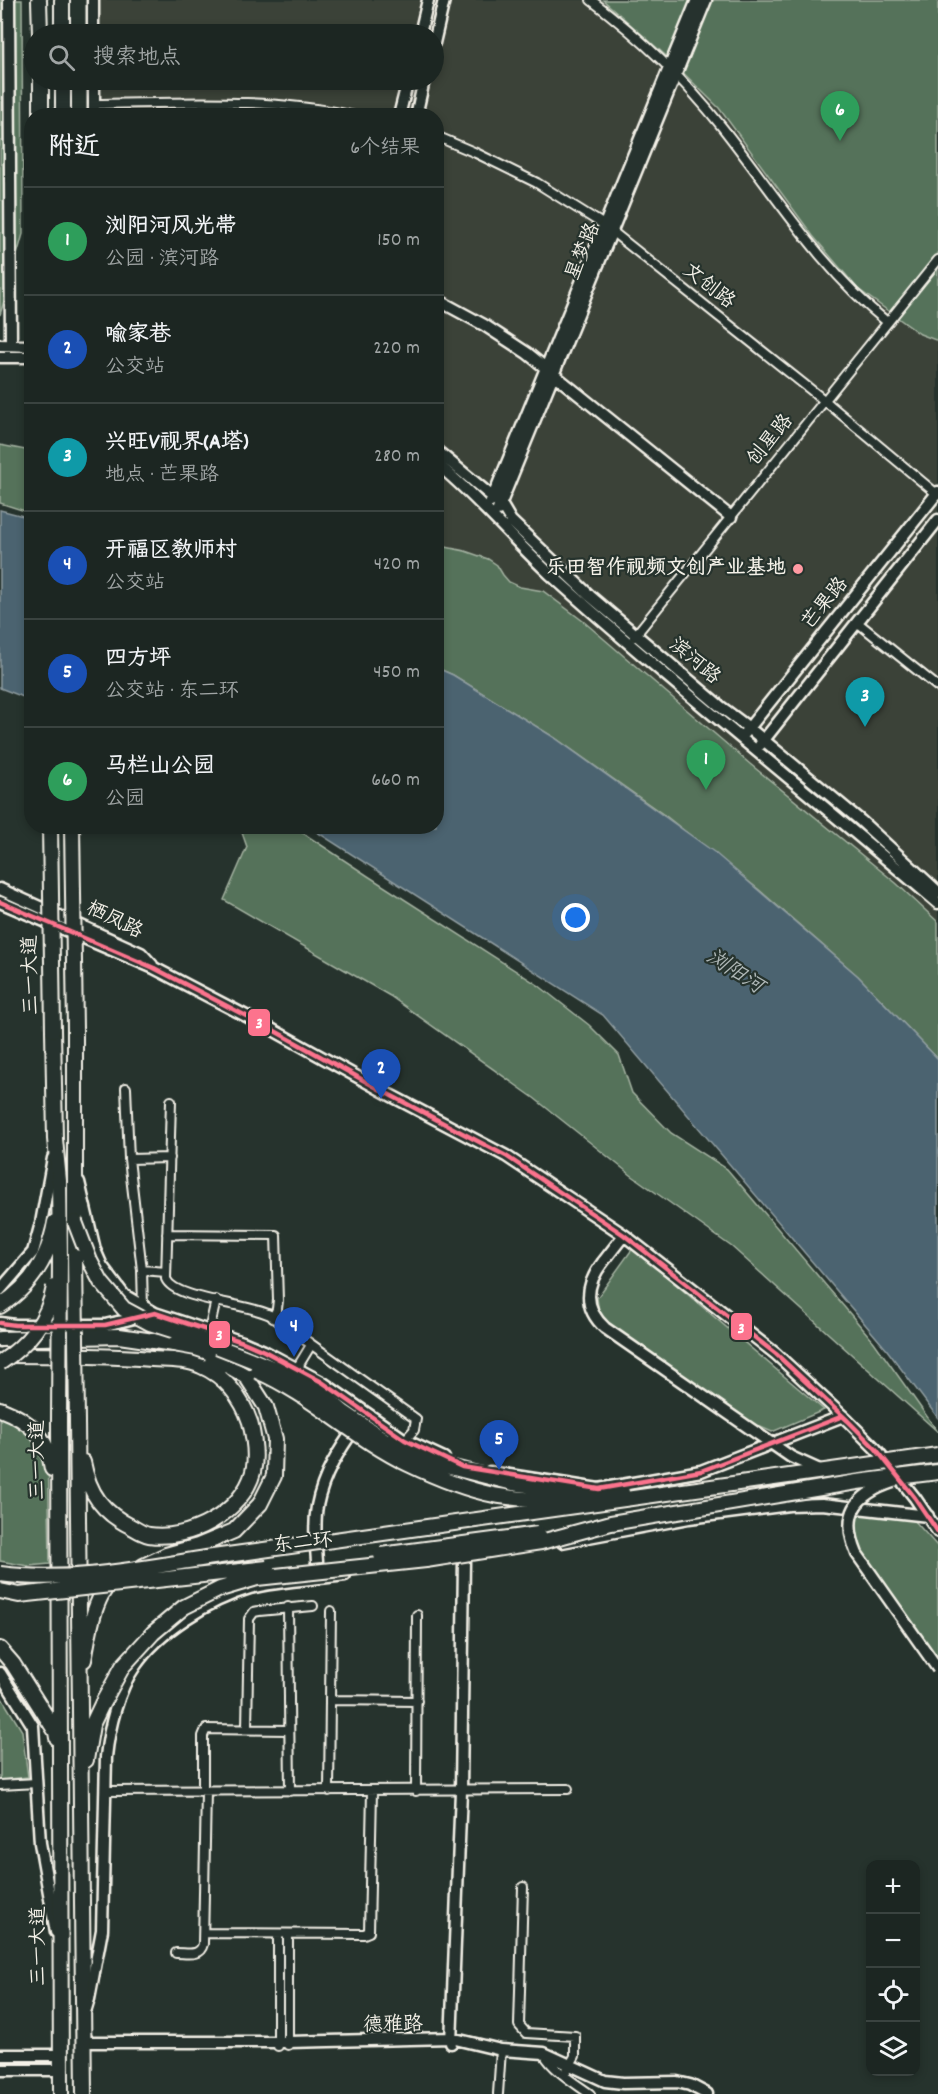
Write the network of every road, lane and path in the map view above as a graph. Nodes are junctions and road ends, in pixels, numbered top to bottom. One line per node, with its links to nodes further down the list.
1 (9, 0): 33 (street)
2 (39, 0): 10 (highway)
3 (62, 0): 11 (highway)
4 (93, 0): 12 (street)
5 (428, 0): 13 (street)
6 (444, 0): 14 (street)
7 (591, 0): 15 (street)
8 (697, 0): 15 (street, 星梦路)
9 (706, 0): 15 (street, 星梦路)
10 (40, 24)
11 (62, 24)
12 (93, 24)
13 (422, 24)
14 (438, 24)
15 (672, 71): 29 (street, 星梦路); 32 (street)
16 (40, 90): 22 (highway)
17 (63, 90): 23 (highway)
18 (94, 90): 21 (street)
19 (406, 90): 26 (street)
20 (422, 90): 27 (street)
21 (94, 104): 24 (street); 25 (street)
22 (41, 108)
23 (63, 108)
24 (94, 108)
25 (311, 108)
26 (401, 108)
27 (418, 108)
28 (444, 139): 29 (street, 文创路)
29 (608, 228): 37 (street, 星梦路); 38 (street, 文创路)
30 (938, 260): 32 (street, 创星路)
31 (444, 303): 37 (street)
32 (887, 322): 38 (street, 创星路)
33 (6, 345): 34 (street)
34 (24, 346)
35 (2, 357): 36 (street)
36 (24, 357)
37 (550, 371): 42 (street, 星梦路); 44 (street)
38 (824, 400): 41 (street, 文创路); 44 (street, 创星路)
39 (444, 457): 42 (street, 滨河路)
40 (444, 470): 43 (street, 滨河路)
41 (937, 494): 49 (street, 芒果路)
42 (497, 501): 43 (street, 星梦路); 47 (street, 滨河路)
43 (491, 514): 47 (street, 滨河路)
44 (731, 517): 47 (street, 创星路)
45 (938, 520): 46 (street, 芒果路)
46 (857, 622): 48 (street); 51 (street, 芒果路)
47 (632, 639): 49 (street, 滨河路); 50 (street, 滨河路)
48 (938, 687)
49 (749, 728): 50 (street, 芒果路); 51 (street, 滨河路)
50 (742, 738): 52 (street, 滨河路)
51 (764, 740): 52 (street, 芒果路); 55 (street, 滨河路)
52 (756, 750): 55 (street, 滨河路)
53 (50, 834): 62 (highway, 三一大道, bridge)
54 (72, 834): 65 (highway, 三一大道, bridge)
55 (933, 886): 58 (street, 滨河路)
56 (0, 889): 59 (street, 栖凤路)
57 (0, 902): 59 (street, 栖凤路)
58 (938, 903)
59 (154, 968): 69 (street)
60 (126, 1088): 64 (street)
61 (171, 1101): 63 (street)
62 (55, 1139): 66 (highway, 三一大道); 73 (street)
63 (170, 1158): 64 (street); 68 (street)
64 (129, 1159): 71 (street)
65 (74, 1160): 67 (highway, 三一大道); 76 (street)
66 (59, 1181): 70 (highway, 三一大道); 75 (highway)
67 (75, 1222): 90 (highway, 三一大道, bridge); 96 (highway, bridge)
68 (167, 1234): 72 (street); 78 (street)
69 (624, 1235): 89 (street); 93 (street, bridge)
70 (60, 1259): 85 (highway, bridge); 99 (highway, 三一大道, bridge)
71 (142, 1270): 72 (street); 76 (street)
72 (166, 1272): 74 (street)
73 (0, 1290)
74 (216, 1300): 78 (street); 80 (street)
75 (0, 1306)
76 (143, 1307): 77 (street)
77 (155, 1313): 79 (street); 80 (street)
78 (273, 1318): 82 (street)
79 (0, 1323)
80 (209, 1331): 86 (street)
81 (0, 1339): 83 (highway, bridge)
82 (311, 1345): 86 (street); 91 (street)
83 (196, 1348): 97 (highway, bridge); 113 (highway, bridge)
84 (0, 1355): 90 (highway)
85 (0, 1363)
86 (297, 1368): 88 (street)
87 (0, 1409): 99 (highway)
88 (365, 1413): 91 (street); 104 (street)
89 (843, 1416): 91 (street); 98 (street)
90 (77, 1421): 113 (highway, 三一大道)
91 (405, 1440)
92 (938, 1455): 93 (highway, bridge)
93 (823, 1472): 96 (highway, bridge)
94 (938, 1472): 95 (highway, bridge)
95 (910, 1476): 100 (highway, bridge); 111 (street, bridge)
96 (762, 1481): 97 (highway, bridge)
97 (597, 1504): 103 (highway, bridge)
98 (928, 1516): 101 (street); 102 (street)
99 (58, 1522): 129 (highway, 三一大道)
100 (611, 1523): 105 (highway, 东二环, bridge); 128 (highway, bridge)
101 (938, 1532)
102 (464, 1560): 104 (street); 127 (street)
103 (0, 1575)
104 (318, 1579): 121 (street)
105 (0, 1591)
106 (313, 1606): 107 (street)
107 (288, 1608): 116 (street); 117 (street)
108 (331, 1611): 114 (street)
109 (417, 1615): 115 (street)
110 (0, 1649): 129 (highway)
111 (938, 1669)
112 (0, 1673): 118 (street)
113 (78, 1686): 128 (highway, 三一大道)
114 (330, 1700): 115 (street); 124 (street)
115 (417, 1701): 126 (street)
116 (247, 1728): 117 (street); 122 (street)
117 (289, 1730): 123 (street)
118 (37, 1783): 119 (street); 134 (street)
119 (0, 1785)
120 (568, 1789): 127 (street)
121 (105, 1791): 122 (street); 136 (street)
122 (205, 1791): 123 (street); 131 (street)
123 (290, 1791): 124 (street)
124 (330, 1791): 125 (street)
125 (372, 1791): 126 (street); 133 (street)
126 (416, 1791): 127 (street)
127 (461, 1791): 137 (street)
128 (80, 1807): 136 (highway, 三一大道)
129 (60, 1823): 134 (highway, 三一大道)
130 (523, 1887): 144 (street)
131 (204, 1933): 132 (street); 135 (street)
132 (278, 1934): 133 (street); 138 (street)
133 (288, 1934): 138 (street)
134 (60, 1950): 142 (highway, 三一大道)
135 (176, 1953)
136 (83, 2015): 139 (highway, 三一大道)
137 (451, 2041): 138 (street, 德雅路); 140 (street, 德雅路)
138 (283, 2044): 139 (street, 德雅路)
139 (84, 2045): 148 (highway, 三一大道)
140 (501, 2051): 143 (street, 德雅路); 149 (street)
141 (0, 2055): 142 (street)
142 (61, 2055): 146 (highway, 三一大道)
143 (546, 2057): 144 (street, 德雅路); 150 (street)
144 (569, 2068): 151 (street); 152 (street)
145 (0, 2070): 146 (street)
146 (61, 2070): 147 (highway, 三一大道)
147 (61, 2094)
148 (84, 2094)
149 (498, 2094)
150 (590, 2094)
151 (694, 2094)
152 (707, 2094)

